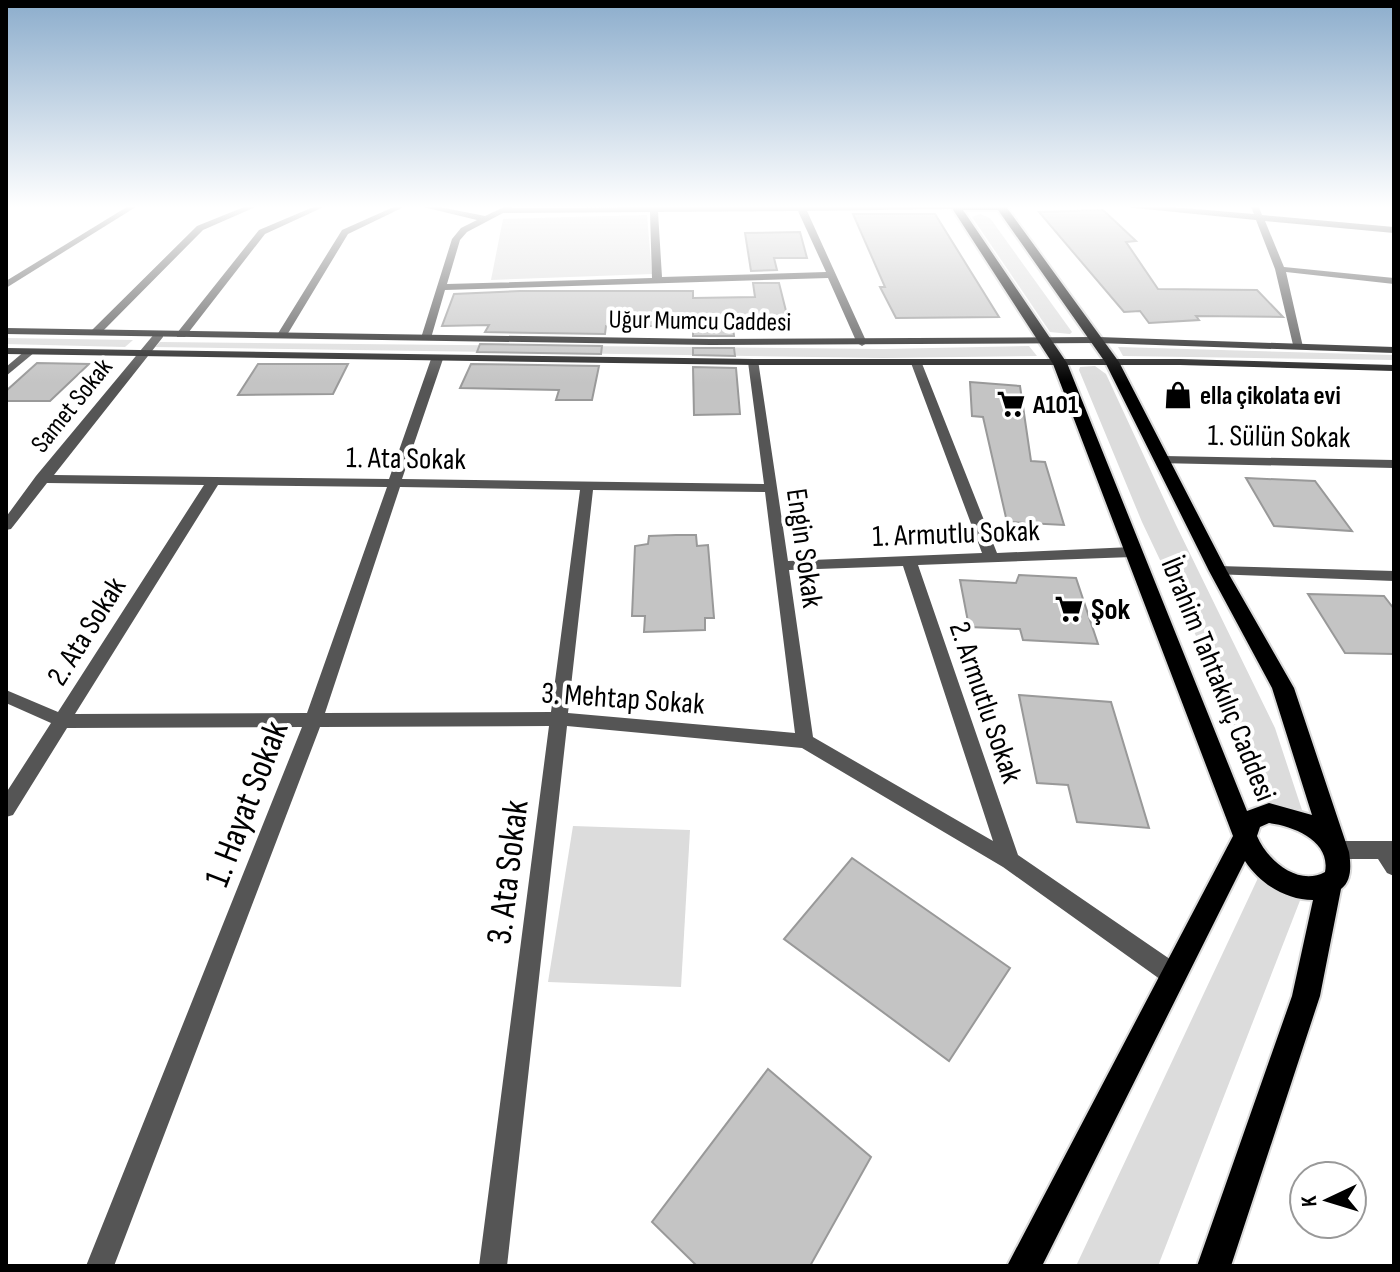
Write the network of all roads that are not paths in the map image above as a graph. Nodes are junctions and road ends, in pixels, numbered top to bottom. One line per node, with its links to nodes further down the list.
1 (39, 264): 15 (street)
2 (164, 264): 18 (street)
3 (237, 264): 20 (street)
4 (325, 264): 21 (street)
5 (448, 264): 16 (street)
6 (657, 264): 13 (street)
7 (828, 264): 12 (street)
8 (993, 264): 23 (main road, İbrahim Tahtakılıç Caddesi)
9 (1046, 264): 24 (main road, İbrahim Tahtakılıç Caddesi)
10 (1278, 264): 11 (street)
11 (1280, 269): 14 (street); 26 (street)
12 (833, 275): 13 (street); 25 (street)
13 (657, 279): 16 (street)
14 (1394, 281)
15 (6, 285)
16 (441, 287): 22 (street)
17 (6, 331): 18 (main road, Uğur Mumcu Caddesi)
18 (95, 333): 19 (main road, Uğur Mumcu Caddesi)
19 (159, 335): 20 (main road, Uğur Mumcu Caddesi); 30 (street, Samet Sokak)
20 (181, 335): 21 (main road, Uğur Mumcu Caddesi)
21 (282, 335): 22 (main road, Uğur Mumcu Caddesi)
22 (426, 338): 25 (main road, Uğur Mumcu Caddesi)
23 (1042, 340): 24 (main road, Uğur Mumcu Caddesi); 25 (main road, Uğur Mumcu Caddesi); 35 (main road, İbrahim Tahtakılıç Caddesi)
24 (1098, 340): 26 (main road, Uğur Mumcu Caddesi); 33 (main road, İbrahim Tahtakılıç Caddesi)
25 (862, 343)
26 (1298, 347): 27 (main road, Uğur Mumcu Caddesi)
27 (1394, 350)
28 (6, 351): 29 (main road, Uğur Mumcu Caddesi)
29 (30, 352): 30 (main road, Uğur Mumcu Caddesi); 37 (street)
30 (144, 353): 31 (main road, Uğur Mumcu Caddesi); 40 (street, Samet Sokak)
31 (437, 359): 32 (main road, Uğur Mumcu Caddesi); 42 (street, 1. Hayat Sokak)
32 (754, 362): 34 (main road, Uğur Mumcu Caddesi); 44 (street, Engin Sokak)
33 (1112, 362): 35 (main road, Uğur Mumcu Caddesi); 36 (main road, Uğur Mumcu Caddesi); 38 (main road, İbrahim Tahtakılıç Caddesi)
34 (917, 363): 35 (main road, Uğur Mumcu Caddesi); 47 (street)
35 (1060, 363): 46 (main road, İbrahim Tahtakılıç Caddesi)
36 (1394, 368)
37 (6, 373)
38 (1163, 460): 39 (street, 1. Sülün Sokak); 50 (main road, İbrahim Tahtakılıç Caddesi)
39 (1394, 464)
40 (41, 479): 41 (street, 1. Ata Sokak); 45 (street, Samet Sokak)
41 (213, 482): 42 (street, 1. Ata Sokak); 55 (street, 2. Ata Sokak)
42 (393, 484): 43 (street, 1. Ata Sokak); 53 (street, 1. Hayat Sokak)
43 (587, 486): 44 (street, 1. Ata Sokak); 54 (street, 3. Ata Sokak)
44 (771, 488): 49 (street, Engin Sokak)
45 (6, 526)
46 (1132, 552): 47 (street, 1. Armutlu Sokak); 58 (main road, İbrahim Tahtakılıç Caddesi)
47 (991, 557): 48 (street, 1. Armutlu Sokak)
48 (909, 561): 49 (street, 1. Armutlu Sokak); 61 (street, 2. Armutlu Sokak)
49 (781, 566): 56 (street, Engin Sokak)
50 (1218, 571): 51 (street); 59 (main road, İbrahim Tahtakılıç Caddesi)
51 (1394, 576)
52 (6, 696): 55 (street, 3. Mehtap Sokak)
53 (314, 719): 54 (street, 3. Mehtap Sokak); 55 (street, 3. Mehtap Sokak); 64 (street, 1. Hayat Sokak)
54 (559, 719): 56 (street, 3. Mehtap Sokak); 65 (street, 3. Ata Sokak)
55 (62, 721): 57 (street, 2. Ata Sokak)
56 (805, 741): 61 (street, 3. Mehtap Sokak)
57 (6, 809)
58 (1245, 836): 59 (main road); 62 (main road); 63 (main road, İbrahim Tahtakılıç Caddesi)
59 (1335, 850): 60 (street); 62 (main road)
60 (1391, 856)
61 (1010, 861): 63 (street, 3. Mehtap Sokak)
62 (1329, 885): 67 (main road)
63 (1172, 974): 66 (main road, İbrahim Tahtakılıç Caddesi)
64 (100, 1266)
65 (493, 1266)
66 (1024, 1266)
67 (1214, 1266)

